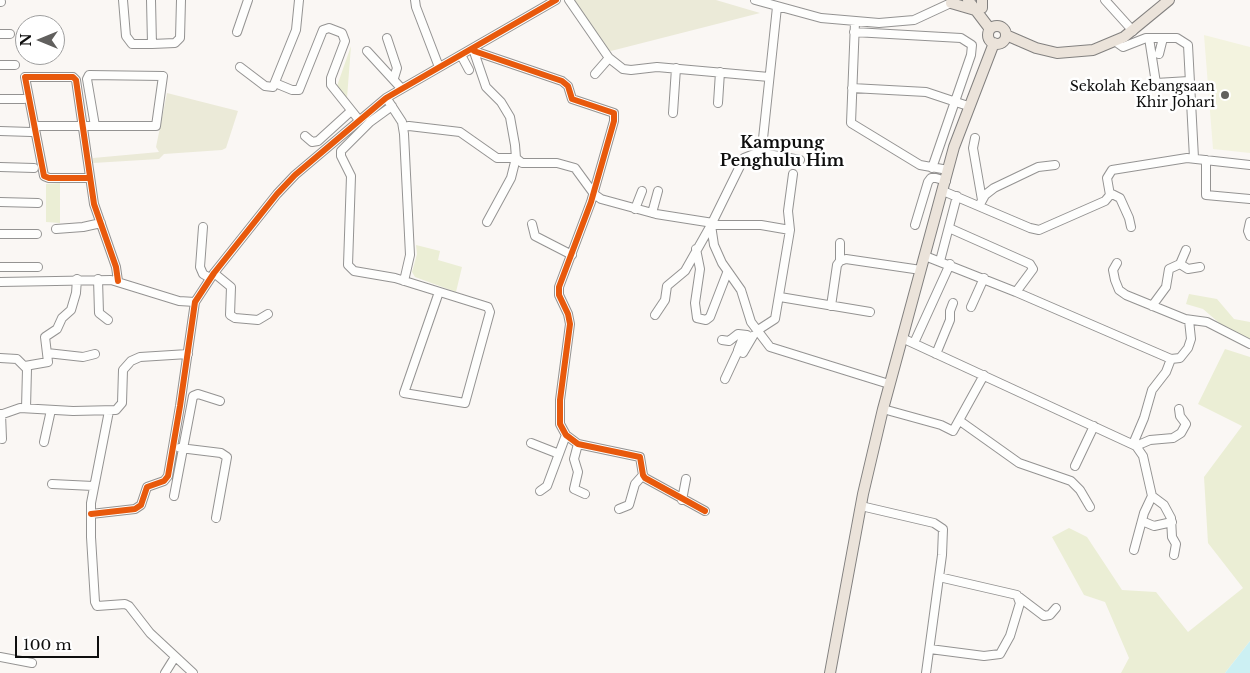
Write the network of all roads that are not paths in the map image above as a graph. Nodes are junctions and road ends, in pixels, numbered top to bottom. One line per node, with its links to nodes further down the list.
1 (123, 0): 29 (street)
2 (151, 0): 29 (street)
3 (181, 0): 29 (street)
4 (248, 0): 19 (street)
5 (299, 0): 46 (street)
6 (415, 0): 38 (street)
7 (556, 0): 30 (street)
8 (569, 0): 34 (street)
9 (755, 0): 15 (street)
10 (968, 0): 14 (main road)
11 (1105, 0): 18 (street)
12 (1169, 0): 18 (main road)
13 (954, 2): 14 (main road); 16 (street)
14 (979, 5): 17 (main road)
15 (777, 7): 16 (street); 43 (street)
16 (855, 22): 20 (street)
17 (993, 28): 23 (main road); 28 (main road)
18 (1132, 31): 27 (main road)
19 (237, 32)
20 (854, 32): 48 (street); 53 (street)
21 (0, 34): 22 (street)
22 (10, 34)
23 (1006, 35): 27 (main road); 28 (main road)
24 (387, 38): 44 (street)
25 (1148, 38): 26 (street); 27 (street); 45 (street)
26 (1163, 38): 32 (street); 45 (street)
27 (1116, 42)
28 (994, 43): 55 (main road)
29 (152, 44)
30 (474, 50): 33 (street); 67 (street); 82 (street)
31 (368, 51): 44 (street)
32 (1159, 54)
33 (461, 55): 38 (street); 40 (street)
34 (608, 58): 39 (street); 42 (street)
35 (0, 65): 36 (street)
36 (15, 65)
37 (240, 67): 46 (street)
38 (439, 67): 47 (street)
39 (676, 68): 41 (street); 57 (street)
40 (469, 70)
41 (720, 72): 43 (street); 52 (street)
42 (595, 74)
43 (769, 77): 66 (street)
44 (394, 78): 47 (street)
45 (1189, 80): 68 (street)
46 (275, 83): 56 (street)
47 (401, 88): 49 (street)
48 (852, 88): 53 (street); 75 (street)
49 (386, 98): 54 (street); 58 (street)
50 (0, 99): 51 (street)
51 (24, 99)
52 (718, 102)
53 (955, 102): 55 (street); 75 (street)
54 (392, 106): 61 (street); 124 (street)
55 (968, 106): 78 (main road)
56 (351, 111): 58 (street); 64 (street)
57 (673, 113)
58 (359, 120): 119 (street)
59 (83, 126): 60 (street); 62 (street); 62 (street); 77 (street)
60 (95, 126): 60 (street)
61 (403, 127): 67 (street); 124 (street)
62 (32, 129): 63 (street); 77 (street)
63 (0, 131)
64 (305, 136)
65 (975, 138): 87 (street)
66 (762, 151): 69 (street); 94 (street)
67 (516, 158): 82 (street); 90 (street)
68 (1194, 158): 70 (street); 81 (street)
69 (800, 160)
70 (1206, 160): 72 (street); 84 (street)
71 (1055, 166): 87 (street)
72 (1250, 166)
73 (0, 168): 74 (street)
74 (34, 168)
75 (932, 168): 78 (street)
76 (793, 174): 100 (street)
77 (90, 178): 92 (street)
78 (946, 181): 83 (street); 95 (street); 108 (main road)
79 (642, 191): 88 (street)
80 (658, 191): 89 (street)
81 (1110, 193): 87 (street); 97 (street)
82 (594, 194): 88 (street); 107 (street)
83 (957, 196): 87 (street); 98 (street)
84 (1250, 199)
85 (0, 202): 86 (street)
86 (38, 203)
87 (980, 203)
88 (635, 209): 89 (street)
89 (652, 213): 94 (street)
90 (487, 222)
91 (1250, 222): 103 (street)
92 (101, 223): 99 (street); 123 (street)
93 (532, 224): 107 (street)
94 (712, 224): 100 (street); 105 (street); 118 (street)
95 (915, 225)
96 (204, 227): 119 (street)
97 (1131, 227)
98 (949, 228): 109 (street); 127 (street)
99 (56, 229)
100 (790, 230): 128 (street)
101 (0, 234): 102 (street)
102 (37, 234)
103 (1250, 236)
104 (840, 243): 110 (street)
105 (696, 249): 118 (street); 136 (street)
106 (1186, 250): 113 (street)
107 (572, 255): 169 (street)
108 (925, 256): 109 (street); 117 (main road)
109 (940, 260): 112 (street)
110 (840, 261): 117 (street); 131 (street)
111 (1117, 263): 132 (street)
112 (950, 264): 120 (street); 143 (street)
113 (1180, 264): 115 (street); 132 (street)
114 (0, 267): 116 (street)
115 (1200, 267)
116 (38, 268)
117 (921, 270): 141 (main road)
118 (728, 273): 139 (street)
119 (212, 275): 129 (street); 135 (street)
120 (984, 278): 127 (street); 133 (street)
121 (77, 279): 122 (street); 125 (street); 146 (street)
122 (98, 279): 123 (street); 137 (street)
123 (118, 281): 129 (street)
124 (404, 281): 126 (street)
125 (0, 282)
126 (439, 292): 126 (street)
127 (1016, 292): 151 (street)
128 (780, 297): 131 (street); 139 (street)
129 (194, 302): 148 (street)
130 (953, 304): 149 (street)
131 (831, 306): 134 (street)
132 (1152, 306): 138 (street)
133 (971, 307)
134 (870, 312)
135 (268, 314)
136 (656, 316)
137 (108, 320)
138 (1189, 320): 144 (street); 151 (street)
139 (757, 334): 140 (street); 145 (street); 155 (street)
140 (744, 335): 142 (street); 145 (street)
141 (902, 338): 143 (street); 155 (main road)
142 (722, 340)
143 (914, 344): 149 (street)
144 (1250, 344)
145 (738, 351): 154 (street)
146 (47, 353): 147 (street); 152 (street)
147 (95, 354)
148 (188, 354): 157 (street); 163 (street)
149 (936, 354): 153 (street)
150 (0, 358): 152 (street)
151 (1171, 359): 174 (street)
152 (25, 366): 159 (street)
153 (984, 375): 167 (street); 168 (street)
154 (725, 379)
155 (889, 384): 160 (main road)
156 (220, 401): 158 (street)
157 (180, 406): 158 (street); 165 (street)
158 (191, 407): 166 (street)
159 (26, 408): 162 (street); 164 (street)
160 (883, 409): 167 (street); 188 (main road)
161 (1179, 409): 174 (street)
162 (51, 410): 163 (street); 171 (street)
163 (109, 411): 182 (street)
164 (0, 414): 170 (street)
165 (178, 419): 166 (street); 175 (street)
166 (188, 420): 176 (street)
167 (958, 424): 189 (street)
168 (1094, 426): 174 (street); 178 (street)
169 (566, 435): 173 (street); 177 (street)
170 (2, 439)
171 (44, 442)
172 (531, 443): 177 (street)
173 (578, 444): 179 (street); 184 (street)
174 (1134, 445): 186 (street)
175 (173, 447): 176 (street); 192 (street)
176 (184, 449): 185 (street); 193 (street)
177 (559, 454): 183 (street)
178 (1075, 466)
179 (642, 475): 187 (street); 190 (street)
180 (686, 479): 187 (street)
181 (52, 484): 182 (street)
182 (93, 486): 192 (street)
183 (540, 490)
184 (585, 494)
185 (174, 496)
186 (1152, 496): 194 (street); 195 (street)
187 (682, 500): 191 (street)
188 (861, 506): 198 (street); 207 (main road)
189 (1090, 507)
190 (620, 509)
191 (704, 512)
192 (91, 514): 203 (street)
193 (216, 518)
194 (1142, 521): 195 (street); 196 (street)
195 (1172, 522): 197 (street)
196 (1134, 550)
197 (1174, 555)
198 (939, 577): 199 (street); 201 (street)
199 (1019, 597): 200 (street); 201 (street)
200 (1056, 608)
201 (930, 649): 208 (street)
202 (0, 657): 204 (street)
203 (175, 657): 205 (street); 206 (street)
204 (32, 663)
205 (166, 673)
206 (193, 673)
207 (830, 673)
208 (926, 673)

